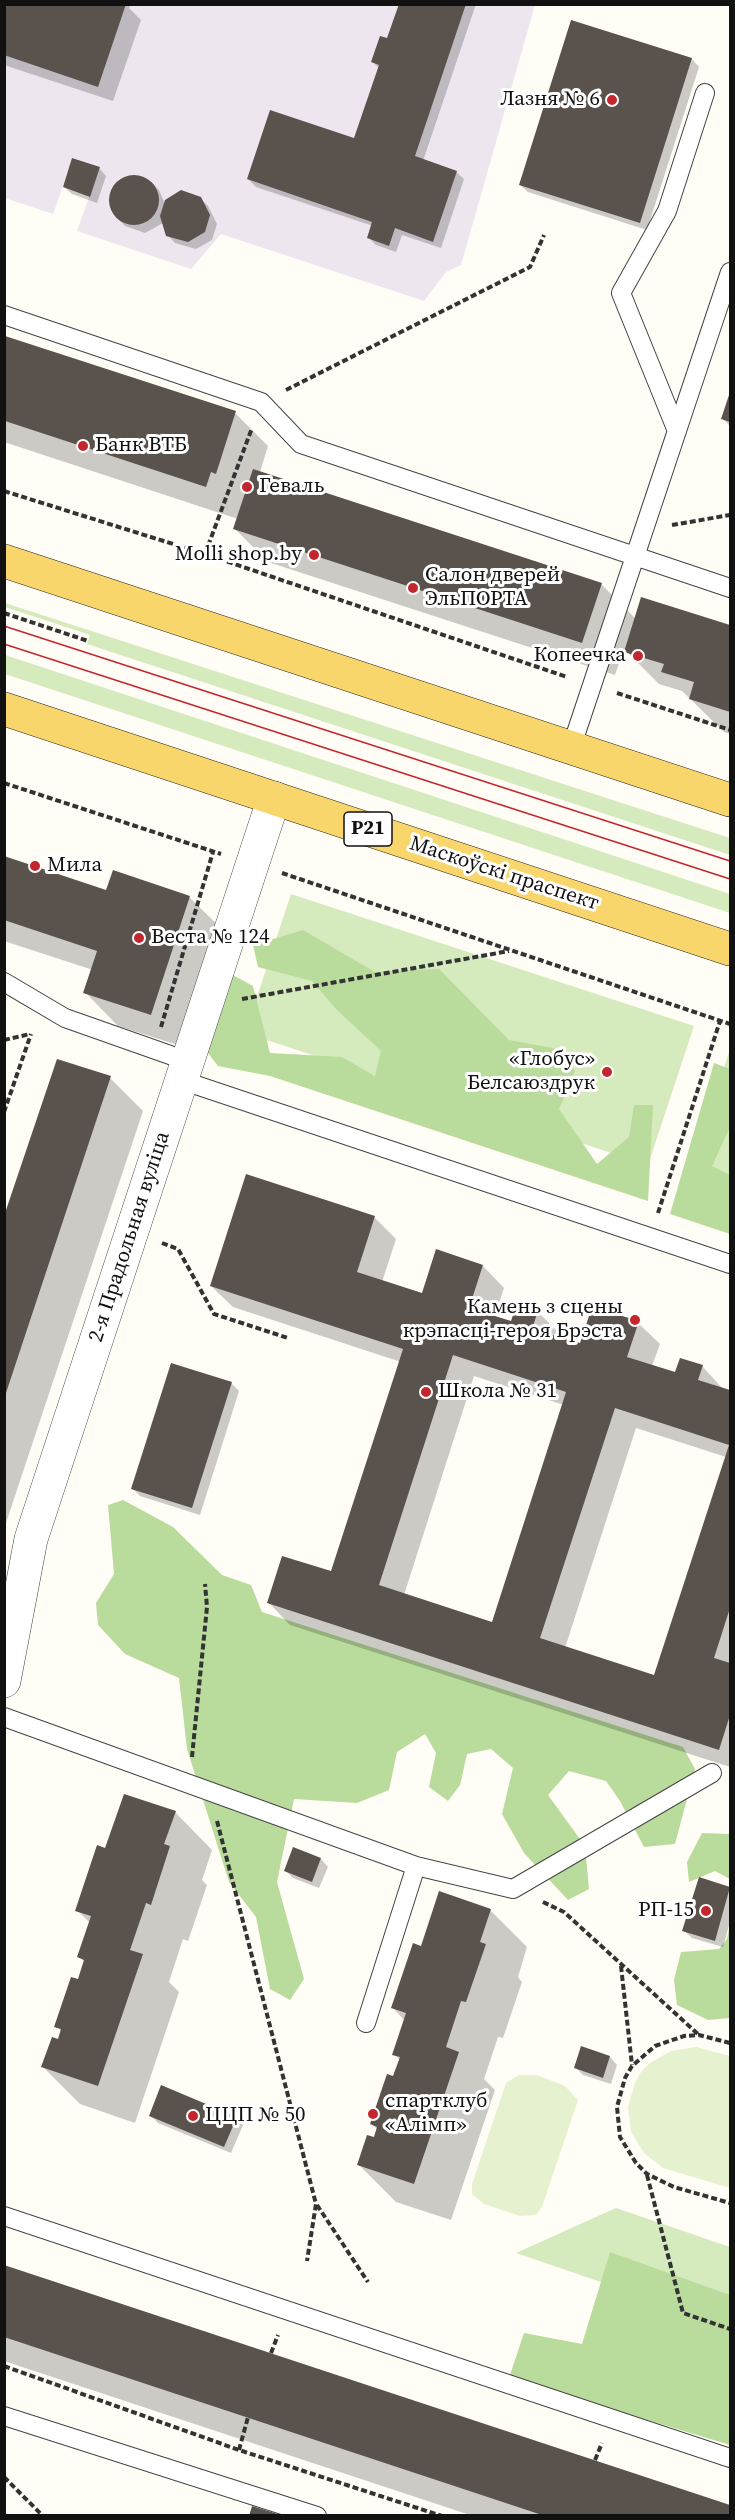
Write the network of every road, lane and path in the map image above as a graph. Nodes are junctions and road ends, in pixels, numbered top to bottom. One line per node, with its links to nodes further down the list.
1 (705, 93): 6 (lane)
2 (544, 235): 5 (path)
3 (730, 272): 6 (lane)
4 (4, 315): 5 (lane)
5 (261, 402): 10 (path); 11 (lane)
6 (677, 431): 9 (lane)
7 (4, 491): 10 (path)
8 (730, 515): 9 (path)
9 (644, 529): 11 (lane)
10 (205, 554): 16 (path)
11 (635, 556): 13 (lane); 16 (lane)
12 (4, 561): 19 (main road)
13 (730, 588)
14 (4, 613): 15 (path)
15 (88, 640)
16 (591, 685): 18 (path); 19 (lane)
17 (4, 709): 21 (main road, Маскоўскі праспект / Р21)
18 (730, 730)
19 (571, 748): 22 (main road)
20 (4, 783): 23 (path)
21 (274, 798): 23 (street, 2-я Прадольная вуліца); 24 (main road, Маскоўскі праспект / Р21)
22 (730, 800)
23 (252, 863): 25 (path); 27 (street, 2-я Прадольная вуліца)
24 (730, 949)
25 (512, 951): 27 (path); 28 (path)
26 (4, 982): 31 (lane)
27 (206, 1006): 31 (street, 2-я Прадольная вуліца)
28 (720, 1021): 29 (path); 33 (path)
29 (730, 1024)
30 (31, 1034): 32 (path)
31 (184, 1071): 33 (lane); 38 (street, 2-я Прадольная вуліца)
32 (4, 1112)
33 (651, 1237): 35 (lane)
34 (153, 1239): 36 (path)
35 (730, 1263)
36 (288, 1338)
37 (205, 1584): 40 (path)
38 (6, 1668)
39 (4, 1717): 42 (lane)
40 (191, 1763)
41 (712, 1773): 44 (lane)
42 (209, 1791): 43 (lane); 52 (path)
43 (416, 1866): 44 (lane); 46 (lane)
44 (513, 1889): 45 (path)
45 (621, 1966): 47 (path); 49 (path)
46 (366, 2023)
47 (699, 2035): 48 (path); 49 (path)
48 (730, 2043)
49 (632, 2066): 50 (path)
50 (647, 2174): 51 (path); 57 (path)
51 (730, 2203)
52 (316, 2204): 54 (path); 55 (path)
53 (4, 2216): 64 (lane)
54 (307, 2261)
55 (368, 2282)
56 (280, 2328): 58 (path)
57 (730, 2329)
58 (271, 2353)
59 (4, 2366): 63 (path)
60 (4, 2416): 68 (lane)
61 (248, 2417): 63 (path)
62 (604, 2437): 65 (path)
63 (239, 2450): 69 (path)
64 (730, 2458)
65 (595, 2460)
66 (4, 2478): 67 (path)
67 (43, 2516)
68 (317, 2516)
69 (442, 2516)

